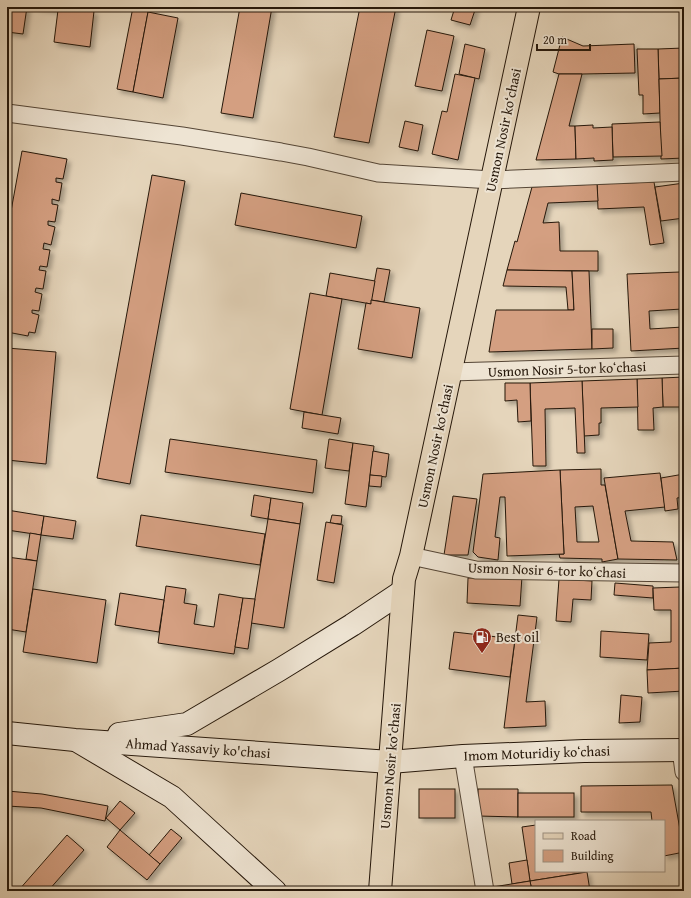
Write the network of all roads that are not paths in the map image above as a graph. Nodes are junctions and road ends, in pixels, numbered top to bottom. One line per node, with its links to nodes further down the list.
1 (529, 7): 4 (main road, Usmon Nosir ko‘chasi)
2 (7, 113): 4 (street)
3 (684, 172): 4 (street)
4 (492, 180): 6 (main road, Usmon Nosir ko‘chasi)
5 (684, 365): 6 (street, Usmon Nosir 5-tor koʻchasi)
6 (451, 372): 7 (main road, Usmon Nosir ko‘chasi)
7 (411, 556): 8 (street, Usmon Nosir 6-tor koʻchasi); 9 (main road, Usmon Nosir ko‘chasi)
8 (684, 574)
9 (403, 591): 11 (main road); 14 (main road, Usmon Nosir ko‘chasi)
10 (7, 733): 11 (main road, Ahmad Yassaviy ko'chasi)
11 (75, 740): 14 (main road, Ahmad Yassaviy ko'chasi); 16 (main road)
12 (682, 750): 13 (main road, Imom Moturidiy koʻchasi); 15 (street)
13 (463, 756): 14 (main road, Imom Moturidiy koʻchasi); 18 (street)
14 (390, 762): 17 (main road, Usmon Nosir ko‘chasi)
15 (684, 772)
16 (275, 891)
17 (380, 891)
18 (485, 891)

